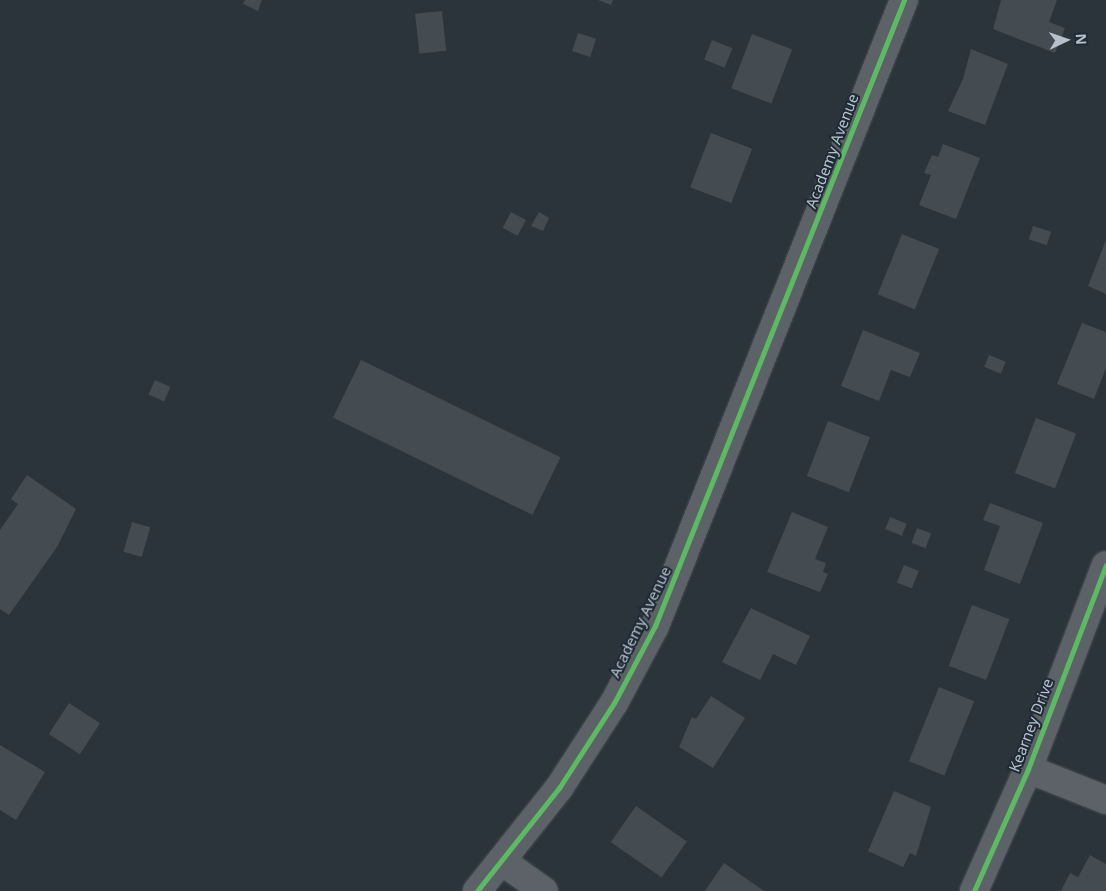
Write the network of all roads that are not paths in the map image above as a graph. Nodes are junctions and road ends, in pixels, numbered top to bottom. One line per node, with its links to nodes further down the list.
1 (904, 0): 5 (street, Academy Avenue)
2 (1106, 565): 3 (street, Kearney Drive)
3 (1028, 769): 4 (street); 8 (street, Kearney Drive)
4 (1106, 800)
5 (503, 862): 6 (street, Academy Avenue); 7 (street)
6 (477, 891)
7 (544, 891)
8 (974, 891)

